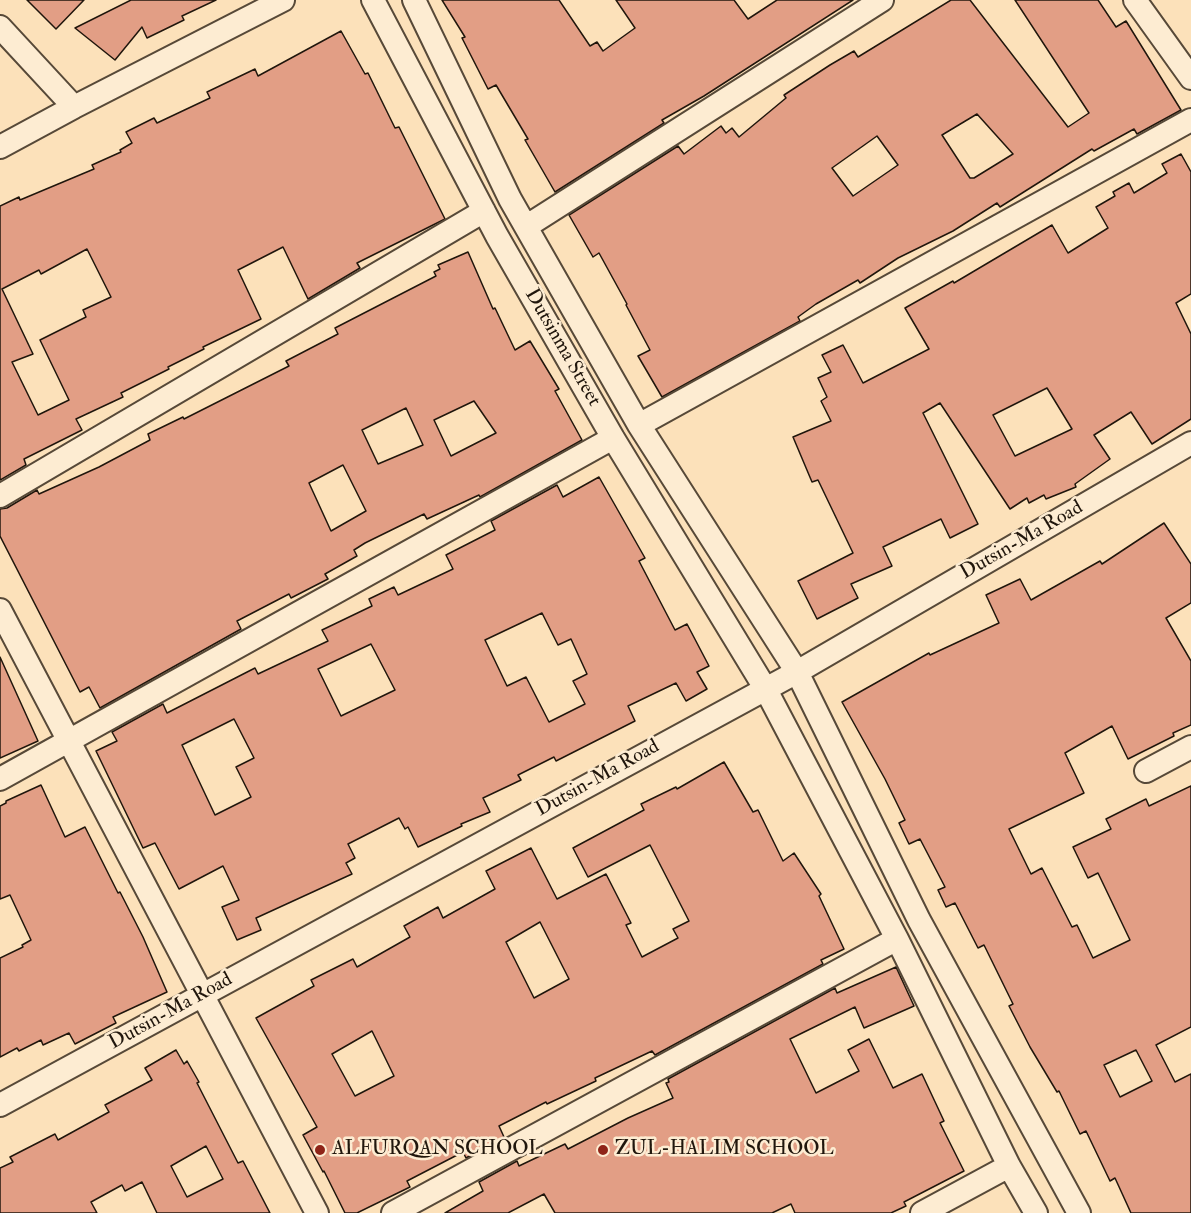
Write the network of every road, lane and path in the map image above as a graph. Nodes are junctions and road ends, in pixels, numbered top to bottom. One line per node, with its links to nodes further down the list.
1 (283, 0): 8 (street)
2 (373, 0): 11 (street, Dutsinma Street)
3 (414, 0): 12 (street, Dutsinma Street)
4 (882, 0): 12 (street)
5 (1135, 0): 7 (street)
6 (0, 27): 8 (street)
7 (1191, 78)
8 (74, 107): 10 (street)
9 (1191, 120): 13 (street)
10 (0, 147)
11 (484, 211): 14 (street, Dutsinma Street); 16 (street)
12 (526, 226): 13 (street, Dutsinma Street)
13 (639, 424): 18 (street, Dutsinma Street)
14 (613, 438): 19 (street, Dutsinma Street); 20 (street)
15 (1191, 443): 18 (street, Dutsin-Ma Road)
16 (0, 496)
17 (0, 610): 20 (street)
18 (797, 672): 19 (street, Dutsin-Ma Road); 32 (street, Dutsinma Street)
19 (765, 688): 24 (street, Dutsinma Street); 25 (street, Dutsin-Ma Road)
20 (68, 742): 23 (street); 25 (street)
21 (1191, 747): 22 (street)
22 (1146, 771)
23 (0, 779)
24 (897, 939): 27 (street, Dutsinma Street); 29 (street)
25 (201, 995): 26 (street, Dutsin-Ma Road); 28 (street)
26 (0, 1105)
27 (1009, 1166): 30 (street); 31 (street, Dutsinma Street)
28 (317, 1213)
29 (393, 1213)
30 (922, 1213)
31 (1036, 1213)
32 (1079, 1213)

